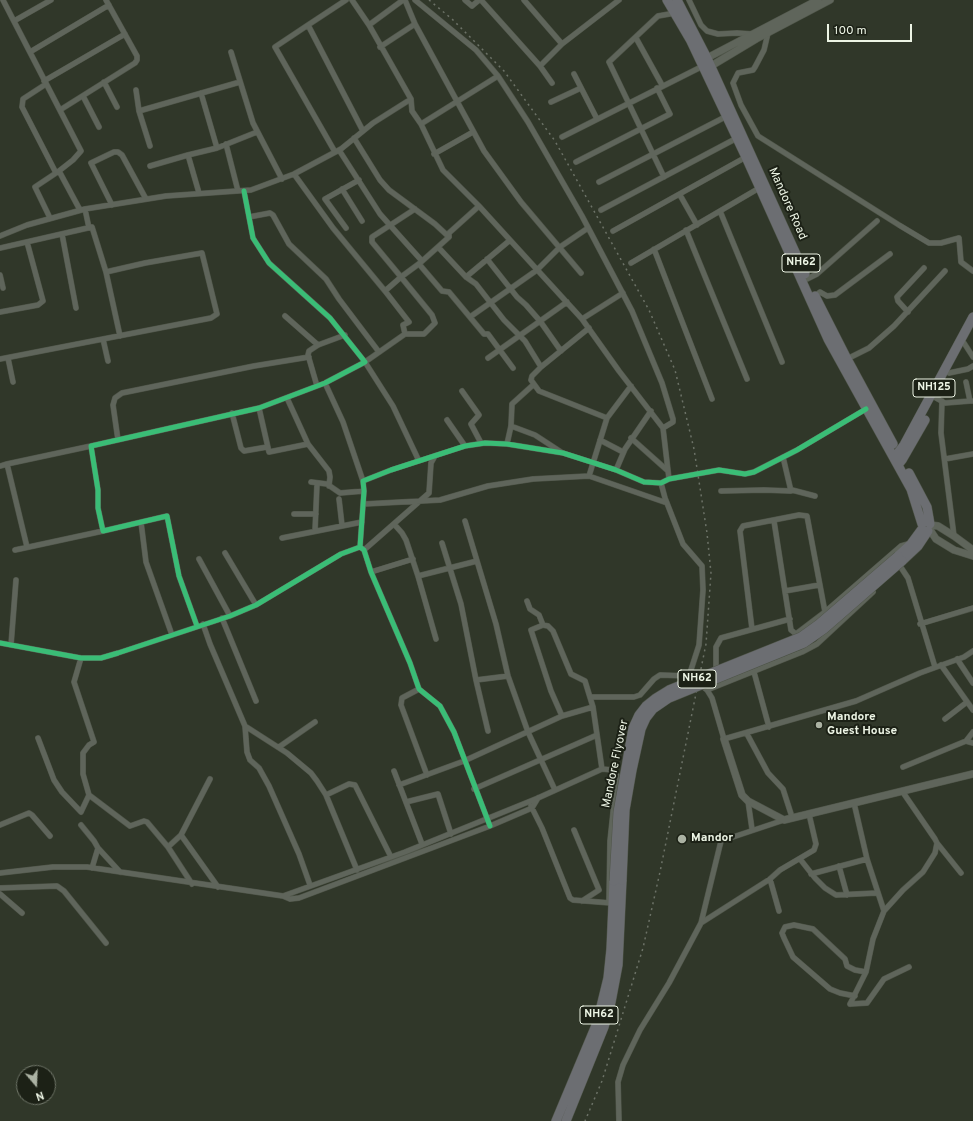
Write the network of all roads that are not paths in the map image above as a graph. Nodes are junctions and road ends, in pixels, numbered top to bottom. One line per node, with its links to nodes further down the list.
1 (3, 0): 19 (street)
2 (51, 0): 19 (street)
3 (106, 0): 17 (street)
4 (346, 0): 21 (street)
5 (352, 0): 22 (street)
6 (404, 0): 20 (street); 22 (street)
7 (415, 0): 35 (street)
8 (465, 0): 9 (street)
9 (480, 0): 33 (street)
10 (524, 0): 27 (street)
11 (619, 0): 27 (street)
12 (667, 0): 18 (highway, Mandore Road / NH62)
13 (677, 0): 32 (highway, Mandore Road / NH62)
14 (689, 0): 25 (street)
15 (818, 0): 25 (street)
16 (830, 0): 23 (street)
17 (109, 5): 24 (street); 30 (street)
18 (675, 13): 26 (street); 32 (highway, Mandore Road / NH62)
19 (14, 21): 30 (street)
20 (415, 24): 29 (street); 47 (street)
21 (308, 25): 57 (street); 66 (street)
22 (369, 25): 29 (street)
23 (768, 33): 28 (street); 118 (street)
24 (125, 34): 36 (street); 37 (street)
25 (754, 34): 28 (street)
26 (636, 38): 40 (street); 48 (street)
27 (562, 44): 33 (street)
28 (742, 44): 32 (street)
29 (380, 47): 45 (street)
30 (30, 52): 36 (street)
31 (231, 52): 38 (street)
32 (707, 63): 40 (street); 52 (highway, Mandore Road / NH62); 79 (highway, Mandore Road / NH62)
33 (540, 66): 39 (street)
34 (574, 74): 41 (street)
35 (498, 76): 47 (street); 99 (street)
36 (45, 82): 50 (street); 73 (street)
37 (104, 82): 44 (street); 49 (street)
38 (240, 82): 43 (street); 58 (street)
39 (552, 83)
40 (659, 87): 48 (street); 56 (street)
41 (581, 88): 46 (street); 53 (street)
42 (136, 90): 51 (street)
43 (201, 94): 51 (street); 65 (street)
44 (83, 96): 50 (street); 55 (street)
45 (411, 98): 54 (street); 57 (street)
46 (551, 102)
47 (457, 103): 54 (street); 59 (street)
48 (628, 103): 53 (street); 56 (street)
49 (117, 107)
50 (60, 110): 73 (street)
51 (139, 112): 64 (street)
52 (727, 116): 62 (highway, Mandore Road / NH62); 68 (street)
53 (597, 119): 61 (street)
54 (421, 124): 67 (street)
55 (99, 127)
56 (641, 129): 68 (street); 71 (street)
57 (363, 131): 60 (street)
58 (257, 132): 63 (street); 76 (street)
59 (473, 132): 67 (street); 108 (street)
60 (354, 138): 66 (street); 87 (street)
61 (562, 138)
62 (737, 138): 70 (highway, Mandore Road / NH62); 75 (street)
63 (226, 144): 65 (street); 81 (street)
64 (150, 146)
65 (217, 148): 69 (street)
66 (337, 151): 74 (street); 77 (street)
67 (434, 154): 86 (street)
68 (653, 154): 75 (street); 78 (street)
69 (188, 155): 72 (street); 82 (street)
70 (746, 157): 79 (highway, Mandore Road / NH62); 83 (street)
71 (576, 162)
72 (150, 166)
73 (57, 172): 88 (street); 92 (street)
74 (294, 174): 76 (street); 127 (street)
75 (664, 177): 89 (street)
76 (282, 178): 81 (street)
77 (359, 180): 80 (street); 96 (street)
78 (598, 182)
79 (763, 186): 90 (street); 124 (highway, Mandore Road / NH62); 178 (highway, Mandore Road / NH62)
80 (342, 189): 94 (street); 98 (street)
81 (241, 191): 82 (street); 91 (street)
82 (200, 193): 84 (street)
83 (680, 195): 95 (street); 101 (street)
84 (146, 199): 85 (street); 85 (street)
85 (112, 205): 88 (street)
86 (479, 206): 104 (street); 105 (street)
87 (415, 209): 96 (street); 104 (street)
88 (83, 210): 92 (street); 97 (street)
89 (601, 210)
90 (720, 211): 95 (street); 160 (street)
91 (249, 217): 143 (street); 151 (street)
92 (50, 218): 103 (street)
93 (877, 220): 124 (street)
94 (362, 221)
95 (697, 224): 100 (street)
96 (390, 225): 113 (street); 123 (street)
97 (89, 228): 102 (street); 119 (street)
98 (346, 228)
99 (588, 228): 108 (street); 128 (street)
100 (686, 230): 110 (street); 165 (street)
101 (613, 231)
102 (62, 234): 106 (street); 132 (street)
103 (0, 236)
104 (449, 237): 107 (street)
105 (509, 241): 112 (street); 116 (street)
106 (27, 242): 109 (street); 133 (street)
107 (438, 247): 113 (street); 122 (street)
108 (560, 247): 116 (street); 120 (street)
109 (0, 248)
110 (654, 249): 114 (street); 174 (street)
111 (890, 254): 129 (street)
112 (487, 259): 122 (street); 126 (street)
113 (421, 263): 123 (street); 137 (street)
114 (630, 263)
115 (924, 268): 134 (street)
116 (537, 270): 126 (street); 130 (street)
117 (945, 271): 134 (street)
118 (973, 271)
119 (106, 272): 144 (street); 144 (street)
120 (581, 272)
121 (0, 275): 125 (street)
122 (466, 277): 131 (street)
123 (401, 278): 127 (street); 142 (street)
124 (807, 279): 129 (highway, Mandore Road / NH62)
125 (3, 288)
126 (510, 288): 131 (street); 139 (street)
127 (385, 291): 142 (street)
128 (623, 293): 138 (street); 184 (street)
129 (815, 296): 157 (highway, Mandore Road / NH62)
130 (567, 302): 138 (street); 139 (street)
131 (491, 303): 137 (street); 145 (street)
132 (76, 308)
133 (0, 312)
134 (908, 312): 157 (street)
135 (286, 316): 148 (street)
136 (973, 317): 199 (highway, NH125)
137 (470, 318): 149 (street)
138 (582, 319): 140 (street)
139 (540, 321): 145 (street); 150 (street)
140 (589, 328): 150 (street); 171 (street)
141 (973, 328): 147 (highway, NH125)
142 (405, 334): 151 (street)
143 (345, 335): 148 (street); 159 (street)
144 (120, 336): 146 (street)
145 (519, 336): 149 (street); 162 (street)
146 (103, 339): 154 (street); 158 (street)
147 (964, 343): 153 (street); 164 (highway, NH125)
148 (318, 345): 152 (street)
149 (500, 350): 155 (street); 163 (street)
150 (561, 351): 162 (street)
151 (379, 352): 159 (street)
152 (309, 357): 169 (street); 186 (street)
153 (973, 357)
154 (8, 358): 156 (street); 166 (street)
155 (488, 358)
156 (0, 359)
157 (847, 359): 199 (highway, Mandore Road / NH62)
158 (108, 361)
159 (365, 362): 168 (street); 201 (street)
160 (782, 362)
161 (973, 366): 164 (street)
162 (541, 367): 170 (street)
163 (513, 368)
164 (949, 372): 175 (highway, NH125)
165 (747, 379)
166 (13, 382)
167 (966, 382): 176 (street)
168 (325, 383): 169 (street); 209 (street)
169 (317, 386): 173 (street)
170 (533, 386): 181 (street); 183 (street)
171 (631, 386): 179 (street); 181 (street)
172 (462, 391): 188 (street)
173 (287, 398): 177 (street); 189 (street)
174 (712, 399)
175 (939, 400): 176 (street); 199 (highway, NH125); 200 (street)
176 (972, 401)
177 (259, 408): 180 (street); 193 (street)
178 (866, 409): 198 (street); 199 (highway, Mandore Road / NH62)
179 (651, 411): 184 (street); 185 (street)
180 (232, 413): 186 (street); 193 (street)
181 (607, 418): 187 (street)
182 (447, 420): 192 (street)
183 (511, 426): 190 (street); 195 (street)
184 (663, 428): 206 (street)
185 (631, 438): 194 (street); 206 (street)
186 (118, 440): 191 (street)
187 (600, 440): 194 (street); 203 (street)
188 (482, 443): 190 (street); 192 (street)
189 (308, 444): 193 (street); 213 (street)
190 (507, 444): 195 (street)
191 (91, 446): 202 (street); 232 (street)
192 (465, 446): 197 (street)
193 (267, 447)
194 (623, 452): 205 (street)
195 (563, 453): 203 (street)
196 (973, 454): 200 (street)
197 (435, 456): 201 (street); 219 (street)
198 (783, 457): 208 (street); 214 (street)
199 (898, 459): 230 (highway, NH62)
200 (945, 459): 233 (street)
201 (419, 461): 209 (street)
202 (7, 464): 204 (street); 237 (street)
203 (592, 464): 205 (street); 207 (street)
204 (0, 466)
205 (616, 470): 212 (street)
206 (668, 471): 208 (street)
207 (589, 476): 219 (street); 220 (street)
208 (669, 479): 212 (street)
209 (363, 481): 216 (street)
210 (311, 482): 211 (street)
211 (317, 484): 213 (street); 223 (street)
212 (662, 484): 220 (street)
213 (329, 486): 216 (street)
214 (791, 489): 215 (street); 217 (street)
215 (721, 491)
216 (364, 492): 221 (street)
217 (815, 496)
218 (339, 499): 228 (street)
219 (427, 499): 221 (street); 229 (street)
220 (666, 501): 276 (street)
221 (364, 504): 226 (street)
222 (294, 514): 223 (street)
223 (316, 514): 231 (street)
224 (774, 521): 251 (street); 252 (street); 264 (street)
225 (141, 522): 232 (street); 262 (street); 265 (street)
226 (362, 522): 228 (street); 239 (street)
227 (465, 522): 245 (street)
228 (342, 525): 231 (street)
229 (396, 525): 239 (street); 244 (street)
230 (927, 527): 233 (street); 236 (highway, NH62); 242 (street)
231 (315, 531): 234 (street)
232 (103, 532): 237 (street)
233 (954, 536): 240 (street)
234 (282, 538)
235 (442, 543): 247 (street)
236 (914, 545): 246 (highway, Mandore Flyover / NH62); 256 (street)
237 (27, 547): 238 (street)
238 (15, 550)
239 (363, 550): 248 (street); 254 (street)
240 (973, 550)
241 (225, 553): 254 (street)
242 (973, 556)
243 (199, 559): 257 (street)
244 (413, 560): 248 (street); 249 (street)
245 (477, 561): 247 (street); 275 (street)
246 (900, 561): 261 (street); 274 (street); 358 (highway, Mandore Flyover / NH62, bridge)
247 (449, 568): 249 (street); 277 (street)
248 (371, 572): 280 (street)
249 (418, 576): 266 (street)
250 (16, 580): 268 (street)
251 (819, 585): 252 (street); 256 (street)
252 (785, 591): 258 (street)
253 (527, 601): 263 (street)
254 (256, 605): 257 (street)
255 (973, 608): 261 (street)
256 (825, 612): 258 (street)
257 (230, 616): 259 (street)
258 (790, 619): 264 (street)
259 (223, 620): 260 (street); 283 (street)
260 (203, 624): 262 (street); 290 (street)
261 (920, 624): 273 (street)
262 (197, 626): 265 (street)
263 (543, 626): 282 (street); 287 (street)
264 (752, 629): 279 (street)
265 (172, 635): 271 (street)
266 (436, 639)
267 (0, 643): 268 (street)
268 (11, 645): 271 (street)
269 (973, 651): 270 (street)
270 (957, 659): 272 (street); 278 (street)
271 (81, 660): 314 (street)
272 (941, 665): 273 (street); 284 (street)
273 (934, 667): 291 (street)
274 (754, 672): 279 (street); 291 (street)
275 (508, 676): 277 (street); 293 (street)
276 (689, 676): 281 (street); 282 (street)
277 (476, 680): 292 (street)
278 (973, 683)
279 (716, 687): 281 (street)
280 (419, 689): 302 (street); 308 (street)
281 (708, 690): 298 (street)
282 (590, 697): 285 (street)
283 (256, 701)
284 (967, 702): 286 (street); 288 (street)
285 (593, 707): 287 (street); 295 (street)
286 (973, 710)
287 (562, 716): 293 (street)
288 (945, 719)
289 (315, 722): 301 (street)
290 (245, 726): 301 (street); 350 (street)
291 (769, 727): 296 (street)
292 (488, 731)
293 (528, 732): 302 (street); 303 (street)
294 (973, 732): 299 (street)
295 (597, 734): 303 (street); 305 (street)
296 (747, 734): 298 (street); 324 (street)
297 (38, 738): 314 (street)
298 (724, 739): 317 (street)
299 (966, 741): 300 (street); 304 (street)
300 (973, 743)
301 (279, 747): 315 (street)
302 (464, 760): 308 (street); 311 (street)
303 (540, 761): 311 (street); 312 (street)
304 (903, 768)
305 (602, 769): 312 (street); 358 (street)
306 (394, 771): 310 (street)
307 (973, 774): 313 (street)
308 (427, 775): 310 (street)
309 (210, 779): 332 (street)
310 (399, 785): 318 (street)
311 (474, 789): 323 (street)
312 (555, 790): 316 (street)
313 (902, 791): 320 (street); 334 (street)
314 (89, 795): 336 (street)
315 (326, 795): 338 (street); 343 (street)
316 (538, 798): 319 (street); 321 (street)
317 (748, 801): 325 (street); 329 (street)
318 (406, 802): 331 (street); 335 (street)
319 (528, 802): 321 (street); 323 (street)
320 (854, 803): 322 (street); 340 (street)
321 (532, 808): 328 (street); 357 (street)
322 (809, 814): 324 (street); 339 (street)
323 (486, 818): 328 (street); 331 (street)
324 (792, 818): 325 (street)
325 (784, 820): 329 (street)
326 (0, 825): 333 (street)
327 (81, 825): 337 (street)
328 (490, 826): 356 (street)
329 (752, 829): 362 (street)
330 (574, 830): 357 (street)
331 (451, 834): 335 (street)
332 (181, 835): 336 (street); 351 (street)
333 (50, 836)
334 (937, 843): 346 (street); 360 (street)
335 (422, 844): 338 (street)
336 (168, 847): 349 (street)
337 (98, 848): 342 (street); 344 (street)
338 (391, 857): 343 (street)
339 (800, 859): 347 (street); 348 (street)
340 (867, 859): 341 (street); 354 (street)
341 (839, 866): 347 (street); 355 (street)
342 (92, 868): 344 (street); 345 (street)
343 (357, 870): 350 (street)
344 (120, 872): 349 (street)
345 (0, 873)
346 (961, 873)
347 (811, 874): 355 (street)
348 (770, 879): 359 (street); 362 (street)
349 (192, 884): 351 (street)
350 (310, 885): 356 (street)
351 (218, 887): 356 (street)
352 (0, 888): 363 (street)
353 (0, 894): 361 (street)
354 (877, 894): 355 (street); 360 (street)
355 (847, 895)
356 (283, 896)
357 (582, 901): 358 (street)
358 (614, 903): 367 (highway, NH62); 368 (highway, NH62)
359 (779, 911)
360 (884, 911): 365 (street)
361 (22, 913)
362 (701, 923): 369 (street)
363 (106, 943)
364 (909, 967): 366 (street)
365 (866, 972): 366 (street); 366 (street)
366 (855, 996)
367 (556, 1121)
368 (566, 1121)
369 (619, 1121)

